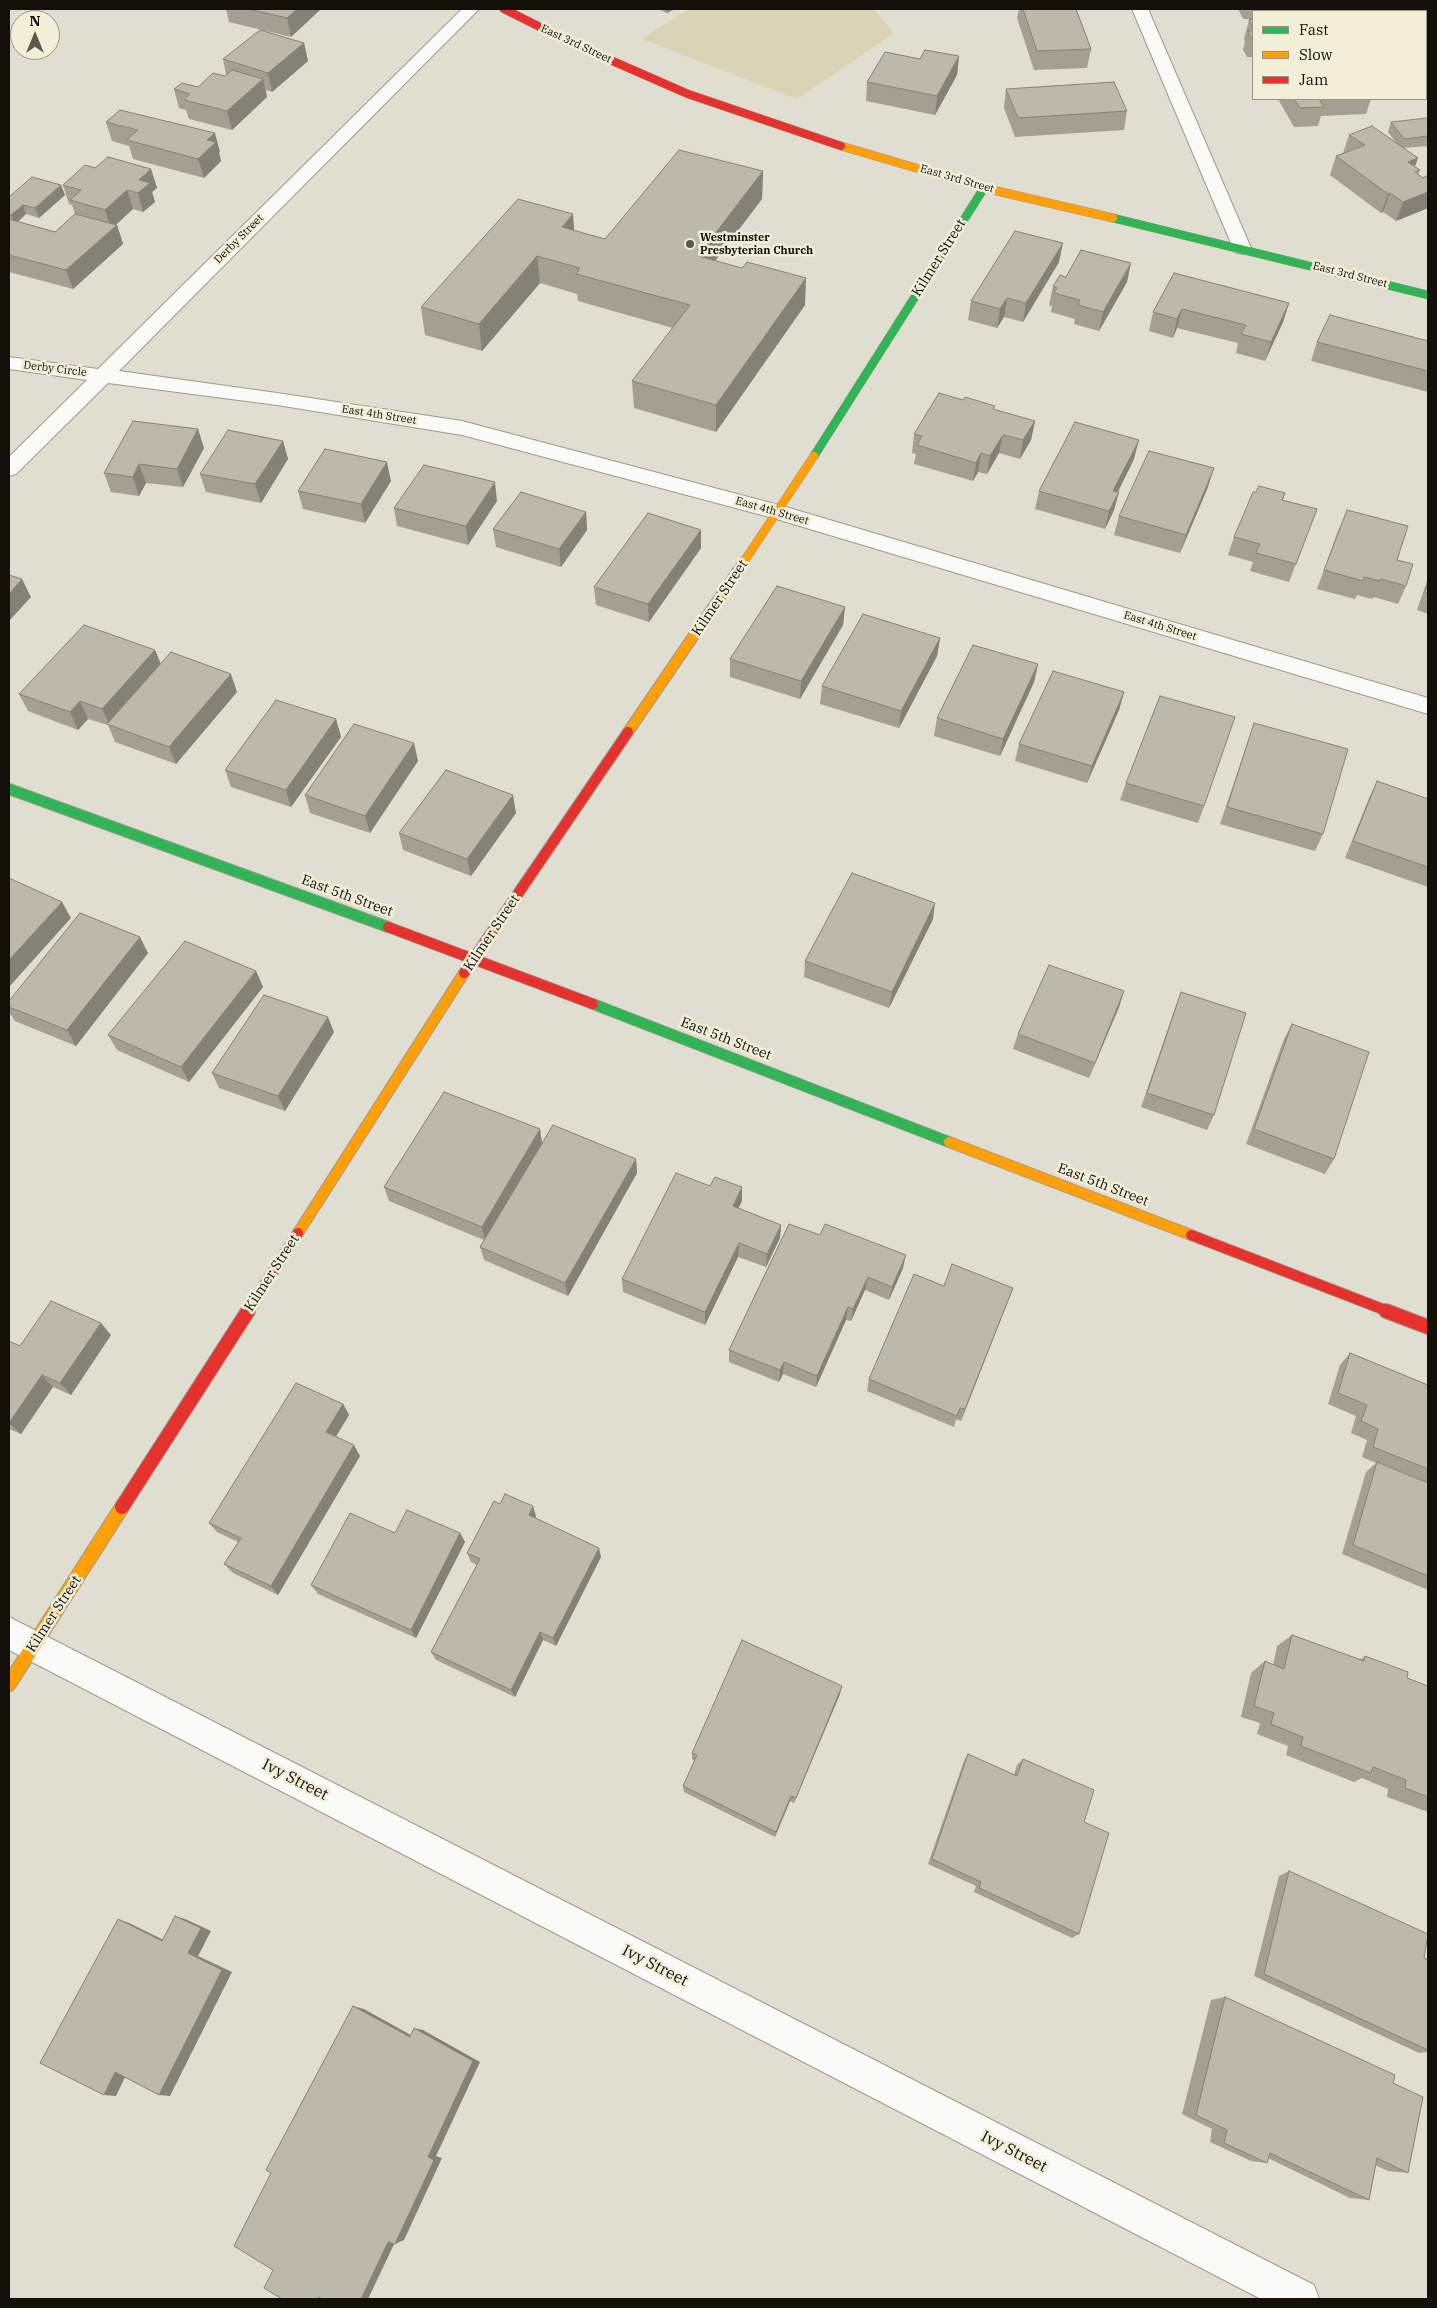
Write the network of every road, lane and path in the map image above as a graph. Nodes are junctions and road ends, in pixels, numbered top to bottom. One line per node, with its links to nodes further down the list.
1 (471, 9): 8 (street, Derby Street)
2 (504, 9): 4 (street, East 3rd Street)
3 (1140, 9): 5 (street)
4 (984, 188): 5 (street, East 3rd Street); 10 (street, Kilmer Street)
5 (1242, 248): 6 (street, East 3rd Street)
6 (1428, 294)
7 (9, 363): 8 (street, Derby Circle)
8 (101, 375): 9 (street, Derby Street); 10 (street, East 4th Street)
9 (9, 469)
10 (778, 512): 11 (street, East 4th Street); 13 (street, Kilmer Street)
11 (1428, 706)
12 (9, 789): 13 (street, East 5th Street)
13 (474, 958): 14 (street, East 5th Street); 15 (street, Kilmer Street)
14 (1428, 1327)
15 (21, 1639): 16 (street, Kilmer Street); 17 (street, Ivy Street)
16 (9, 1684)
17 (1300, 2299)

